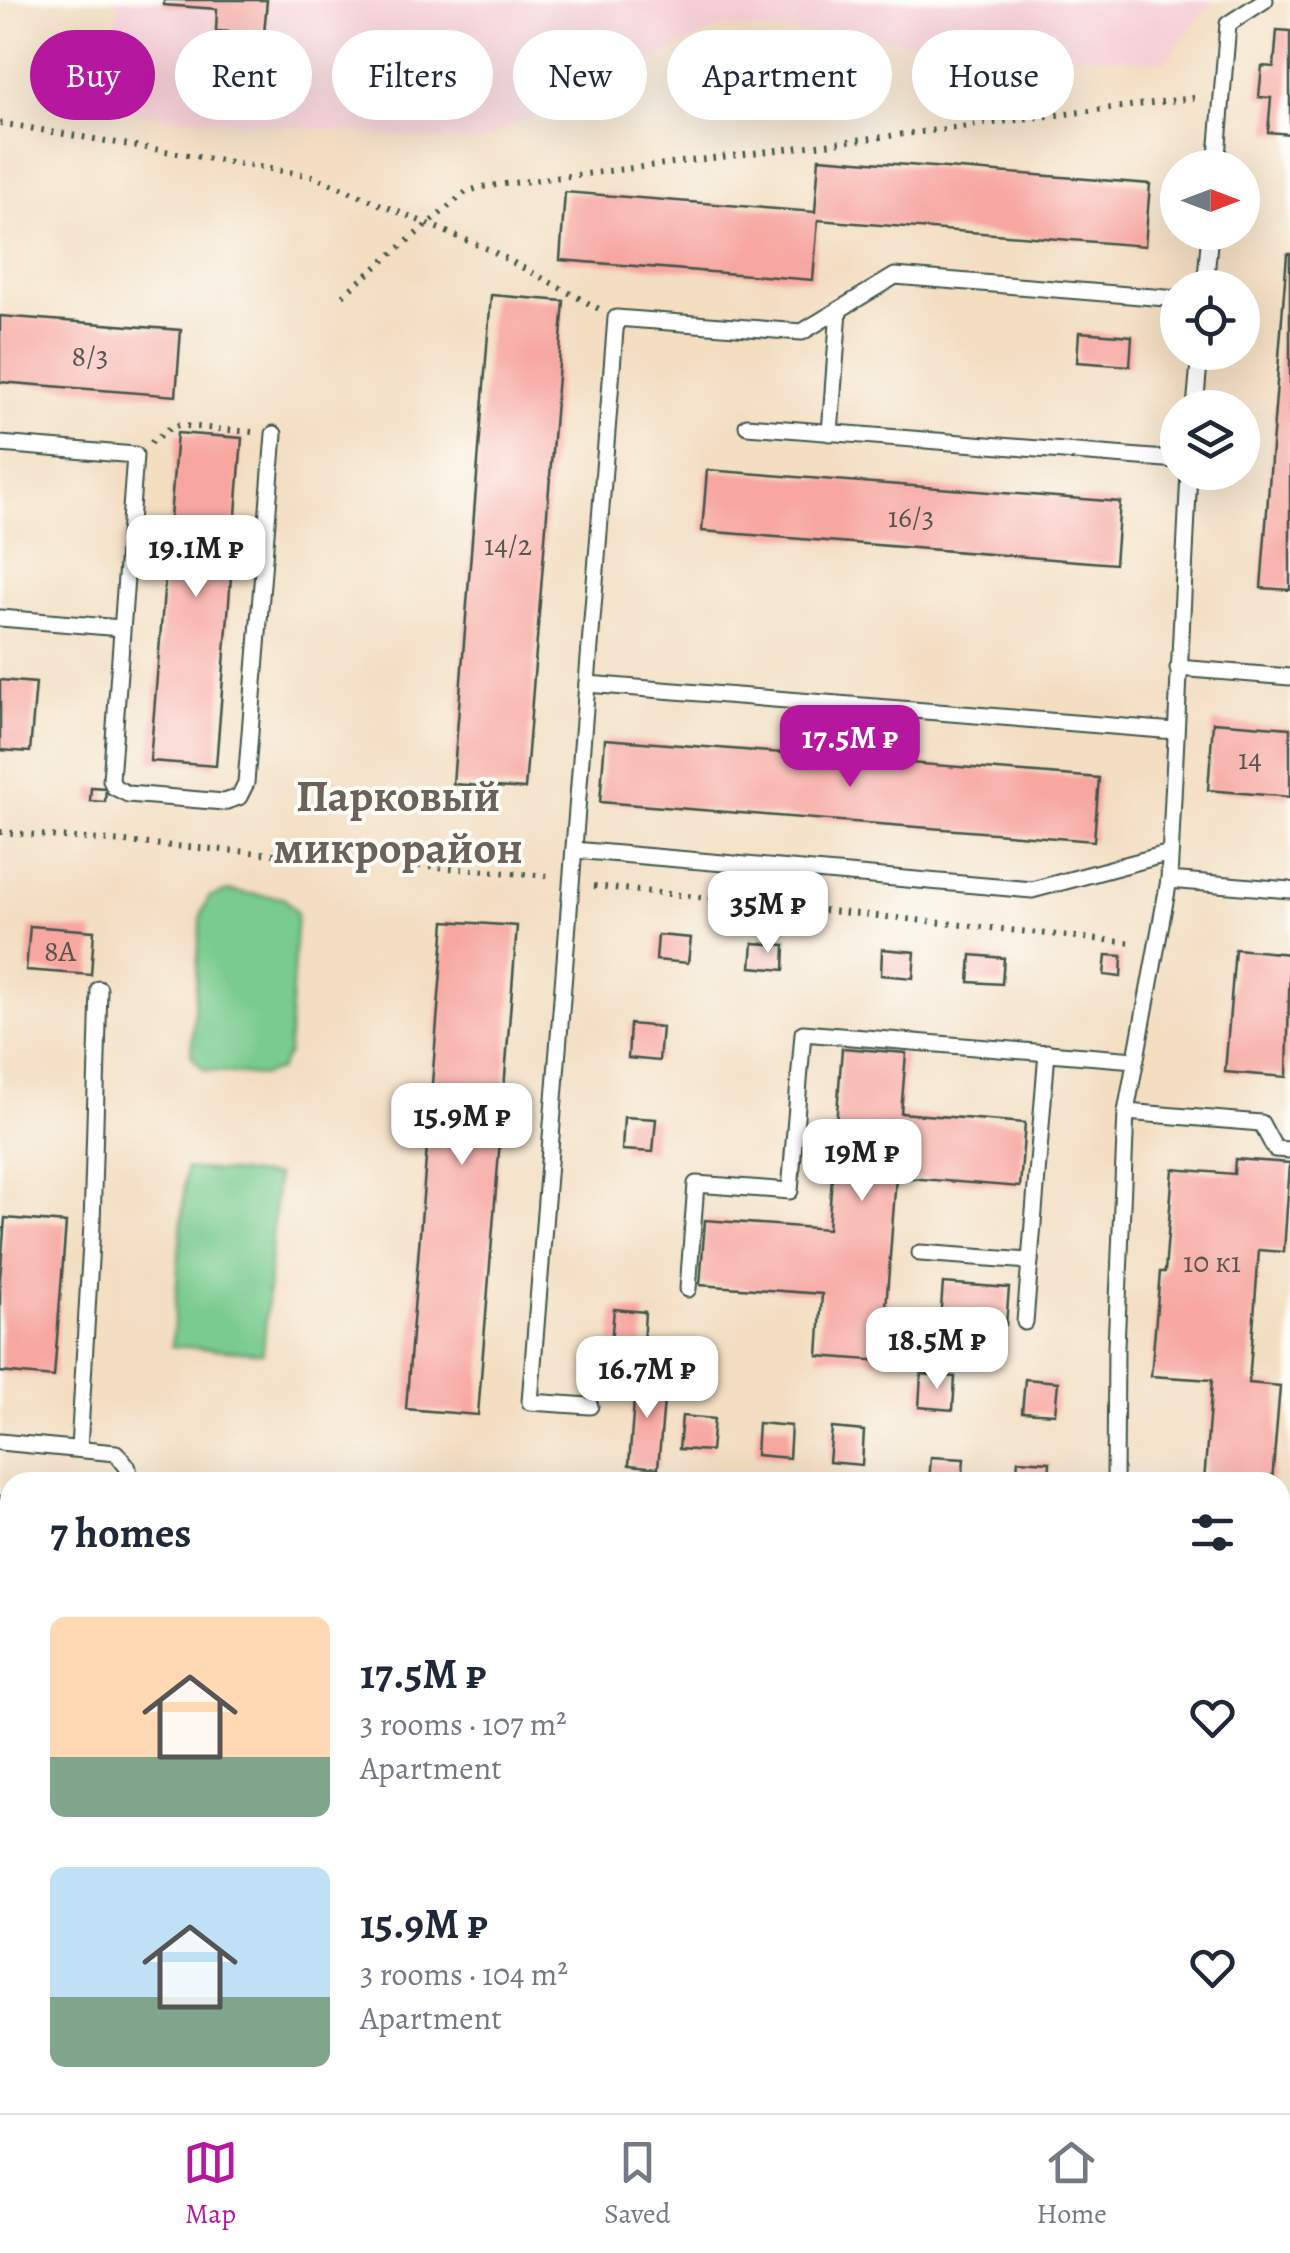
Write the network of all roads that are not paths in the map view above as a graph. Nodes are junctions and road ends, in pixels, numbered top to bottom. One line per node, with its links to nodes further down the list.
1 (1265, 0): 2 (lane)
2 (1217, 150)
3 (1160, 298): 4 (lane)
4 (840, 310): 6 (lane); 15 (lane)
5 (748, 426): 6 (lane)
6 (830, 432): 9 (lane)
7 (274, 434): 12 (lane)
8 (0, 444): 12 (lane)
9 (1160, 459)
10 (1189, 490): 13 (lane)
11 (0, 618): 12 (lane)
12 (121, 628)
13 (1178, 668): 14 (lane); 16 (lane)
14 (1290, 677)
15 (587, 684): 16 (lane); 17 (lane)
16 (1175, 731): 18 (lane)
17 (574, 850): 18 (lane); 30 (lane)
18 (1170, 853): 19 (lane)
19 (1169, 880): 20 (lane); 23 (lane)
20 (1290, 890)
21 (99, 989): 32 (lane)
22 (1047, 1052): 23 (lane); 27 (lane); 28 (lane)
23 (1135, 1060): 24 (lane)
24 (1126, 1112): 25 (lane); 34 (lane)
25 (1290, 1150)
26 (920, 1253): 27 (lane)
27 (1030, 1262): 29 (lane)
28 (688, 1289)
29 (1026, 1322)
30 (590, 1406)
31 (0, 1442): 32 (lane)
32 (79, 1448): 33 (lane)
33 (128, 1472)
34 (1115, 1472)

